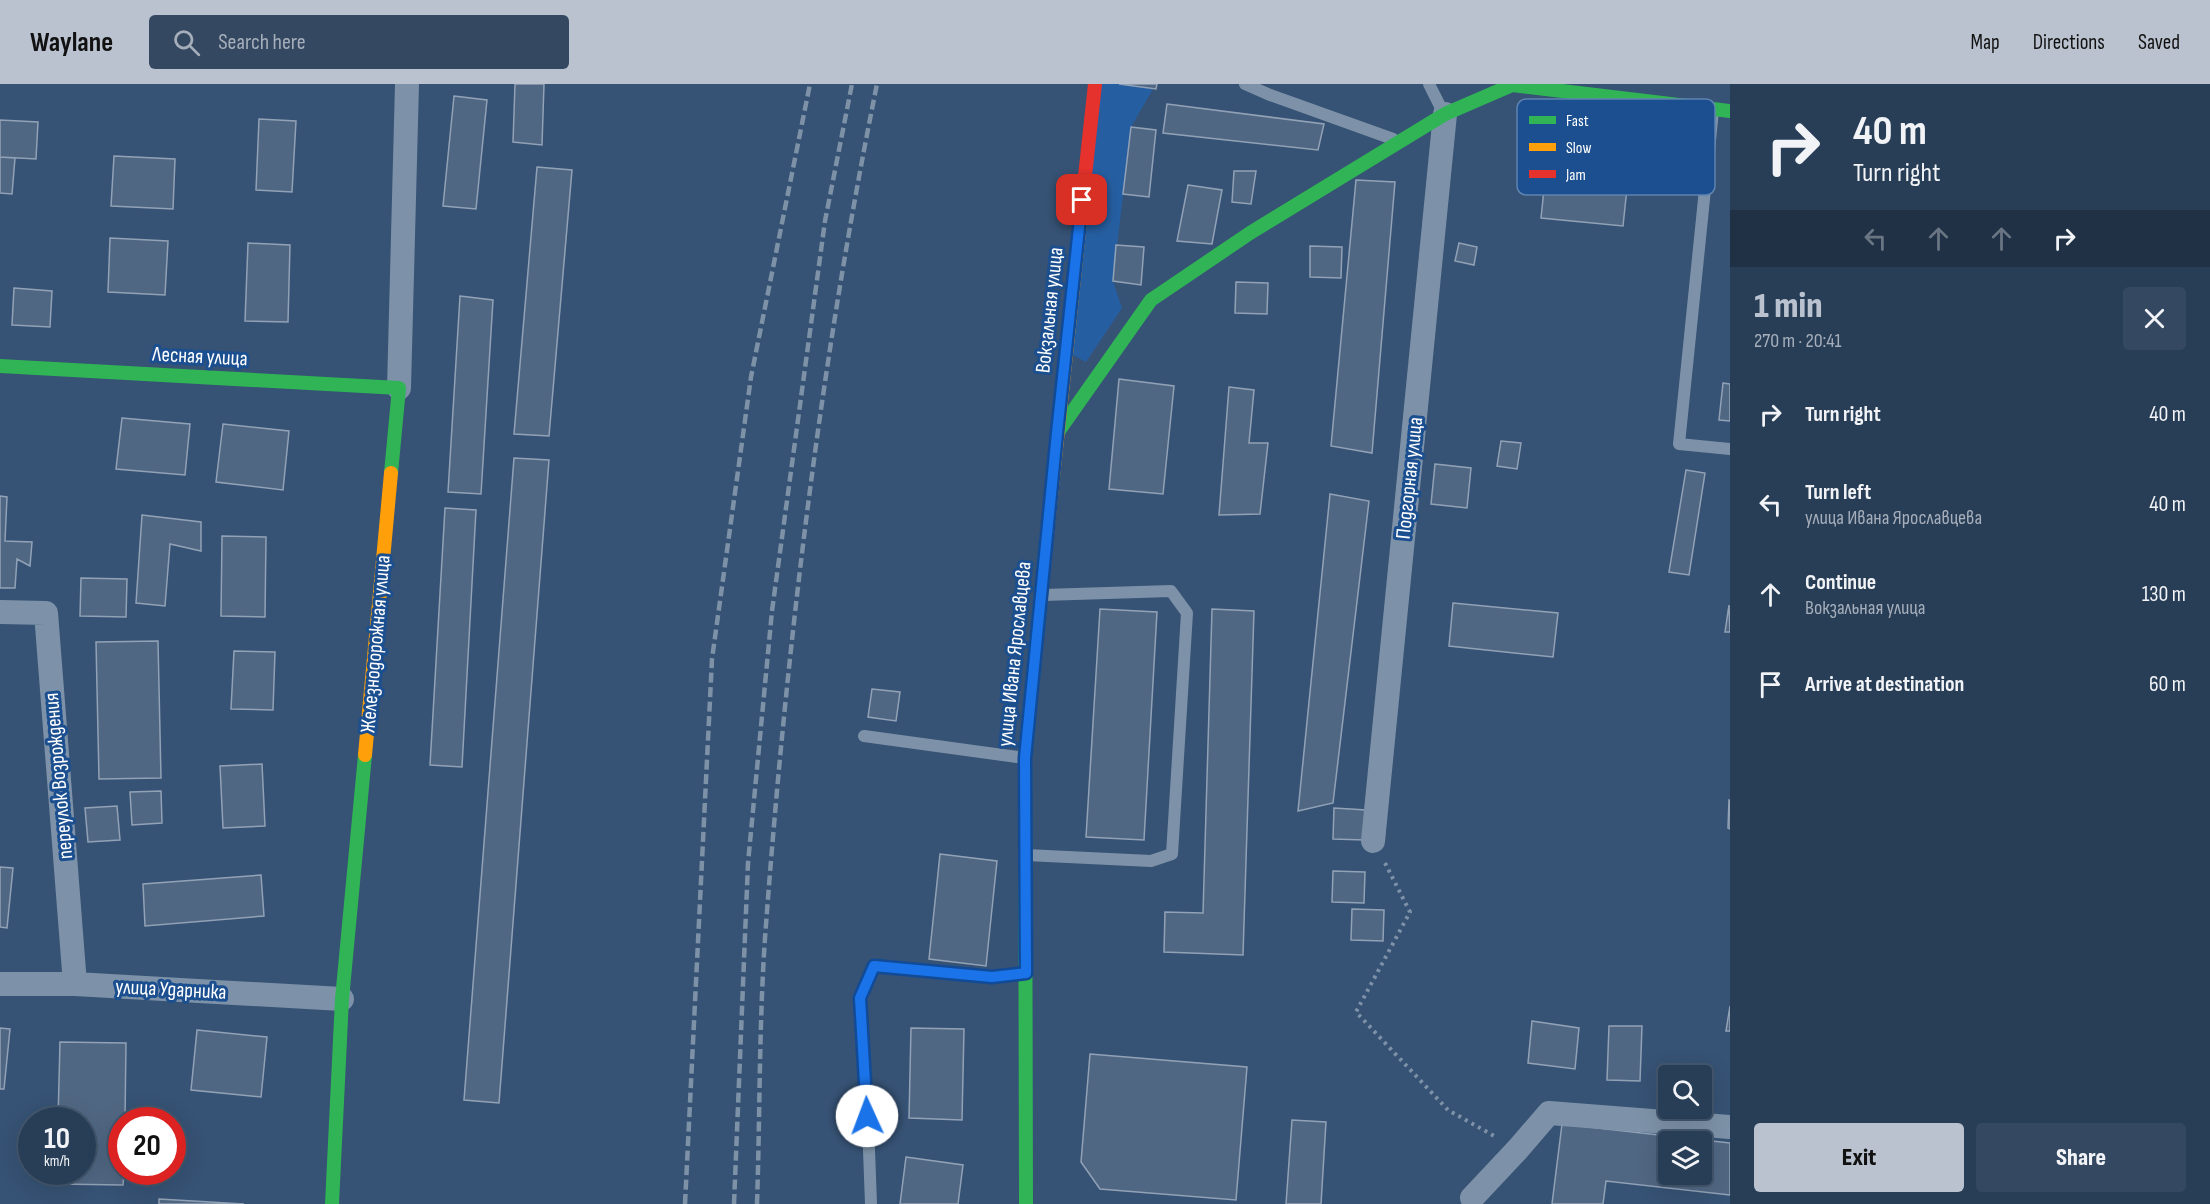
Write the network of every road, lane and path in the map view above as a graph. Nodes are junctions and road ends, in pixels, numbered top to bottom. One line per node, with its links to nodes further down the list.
1 (407, 84): 14 (street, Железнодорожная улица)
2 (1095, 84): 15 (street, Вокзальная улица)
3 (1245, 84): 6 (lane)
4 (1429, 84): 10 (lane)
5 (1512, 84): 7 (street); 10 (street)
6 (1269, 90): 11 (lane)
7 (1628, 99)
8 (1715, 110): 9 (street)
9 (1730, 111)
10 (1444, 114): 11 (street); 21 (street, Подгорная улица)
11 (1400, 141): 15 (street)
12 (1704, 195): 16 (lane)
13 (0, 366): 14 (street, Лесная улица)
14 (399, 388): 26 (street, Железнодорожная улица)
15 (1057, 433): 17 (street, улица Ивана Ярославцева)
16 (1730, 449)
17 (1041, 596): 20 (street, улица Ивана Ярославцева); 22 (lane)
18 (0, 612): 25 (street, переулок Возрождения)
19 (864, 736): 20 (lane)
20 (1025, 758): 22 (street, улица Ивана Ярославцева)
21 (1373, 841): 28 (path)
22 (1026, 855): 23 (street, улица Ивана Ярославцева)
23 (1026, 973): 31 (lane); 32 (street, улица Ивана Ярославцева)
24 (0, 984): 25 (street, улица Ударника)
25 (75, 984): 26 (street, улица Ударника)
26 (342, 999): 30 (street, Железнодорожная улица)
27 (1730, 1127): 28 (street)
28 (1518, 1149): 29 (street)
29 (1472, 1197)
30 (332, 1204)
31 (871, 1204)
32 (1027, 1204)

